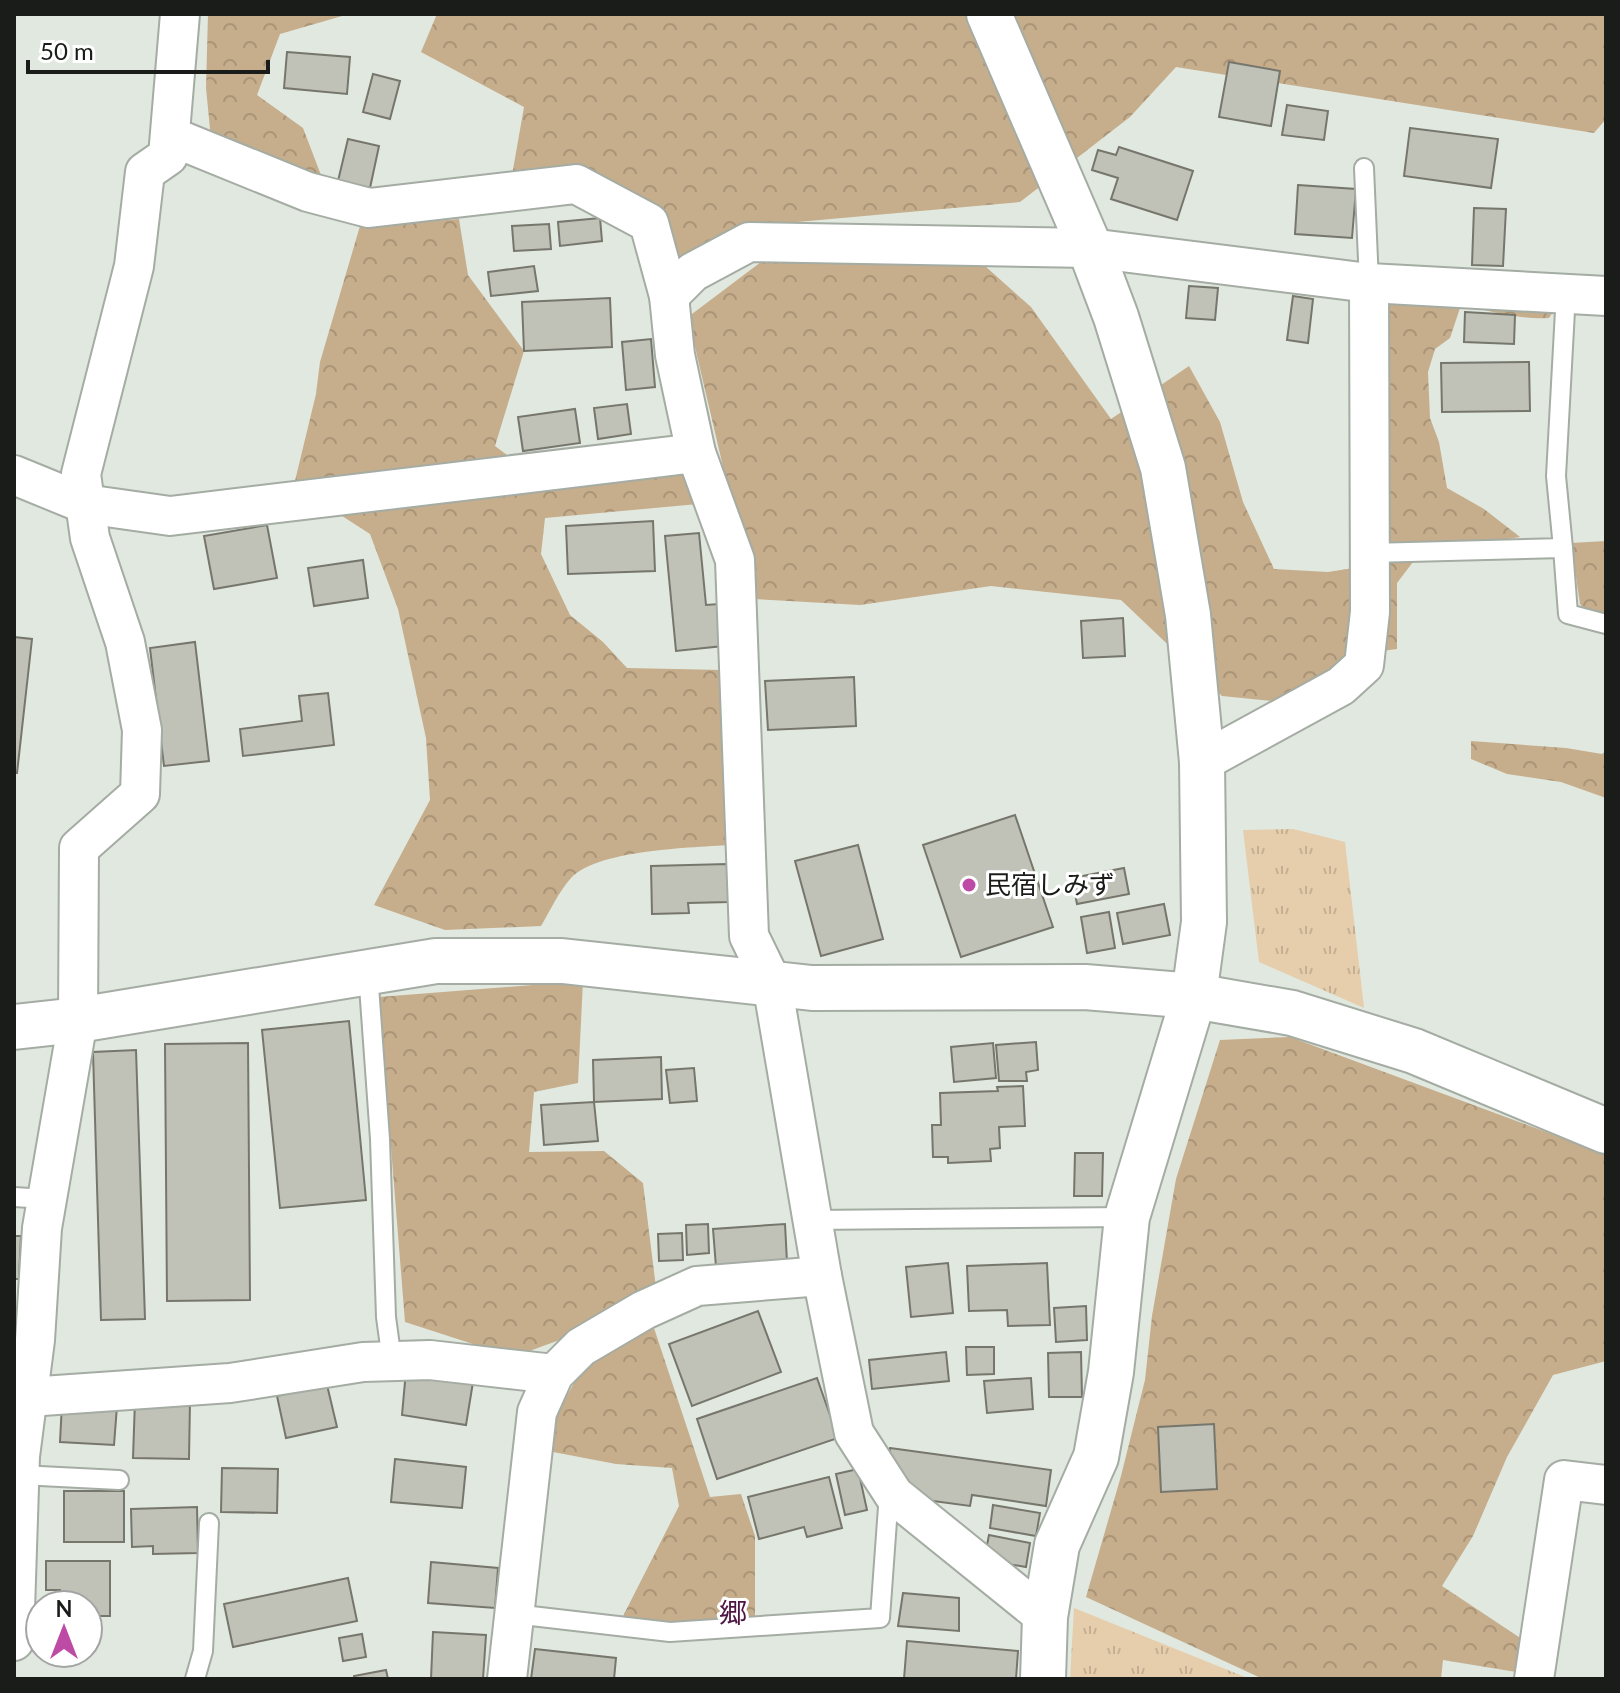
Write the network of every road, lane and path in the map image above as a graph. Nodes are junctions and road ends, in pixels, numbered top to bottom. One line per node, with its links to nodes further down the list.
1 (180, 14): 3 (street)
2 (989, 14): 5 (street)
3 (170, 136): 8 (street); 12 (street)
4 (1364, 168): 6 (lane)
5 (1090, 248): 6 (street); 8 (street); 16 (street)
6 (1369, 283): 7 (street); 14 (street)
7 (1566, 292): 9 (street); 13 (lane)
8 (669, 296): 10 (street)
9 (1606, 296)
10 (696, 453): 12 (street); 18 (street)
11 (14, 475): 12 (street)
12 (85, 504): 20 (street)
13 (1563, 548): 14 (lane); 15 (lane)
14 (1370, 553): 16 (street)
15 (1606, 624)
16 (1202, 762): 19 (street)
17 (368, 972): 18 (street); 20 (street); 27 (lane)
18 (772, 983): 19 (street); 25 (street)
19 (1194, 996): 22 (street); 24 (street)
20 (78, 1020): 21 (street); 23 (street)
21 (14, 1027)
22 (1606, 1131)
23 (30, 1198): 29 (street)
24 (1127, 1217): 25 (lane); 36 (street)
25 (812, 1220): 26 (street)
26 (822, 1276): 28 (street); 33 (street)
27 (392, 1361): 28 (street); 29 (street)
28 (554, 1374): 35 (street)
29 (28, 1397): 30 (street)
30 (18, 1465): 31 (lane); 37 (street)
31 (119, 1480)
32 (1606, 1485): 41 (street)
33 (890, 1490): 35 (lane); 36 (street)
34 (209, 1523): 38 (lane)
35 (514, 1614): 39 (street)
36 (1045, 1617): 40 (street)
37 (14, 1641)
38 (195, 1679)
39 (507, 1679)
40 (1043, 1679)
41 (1534, 1679)

